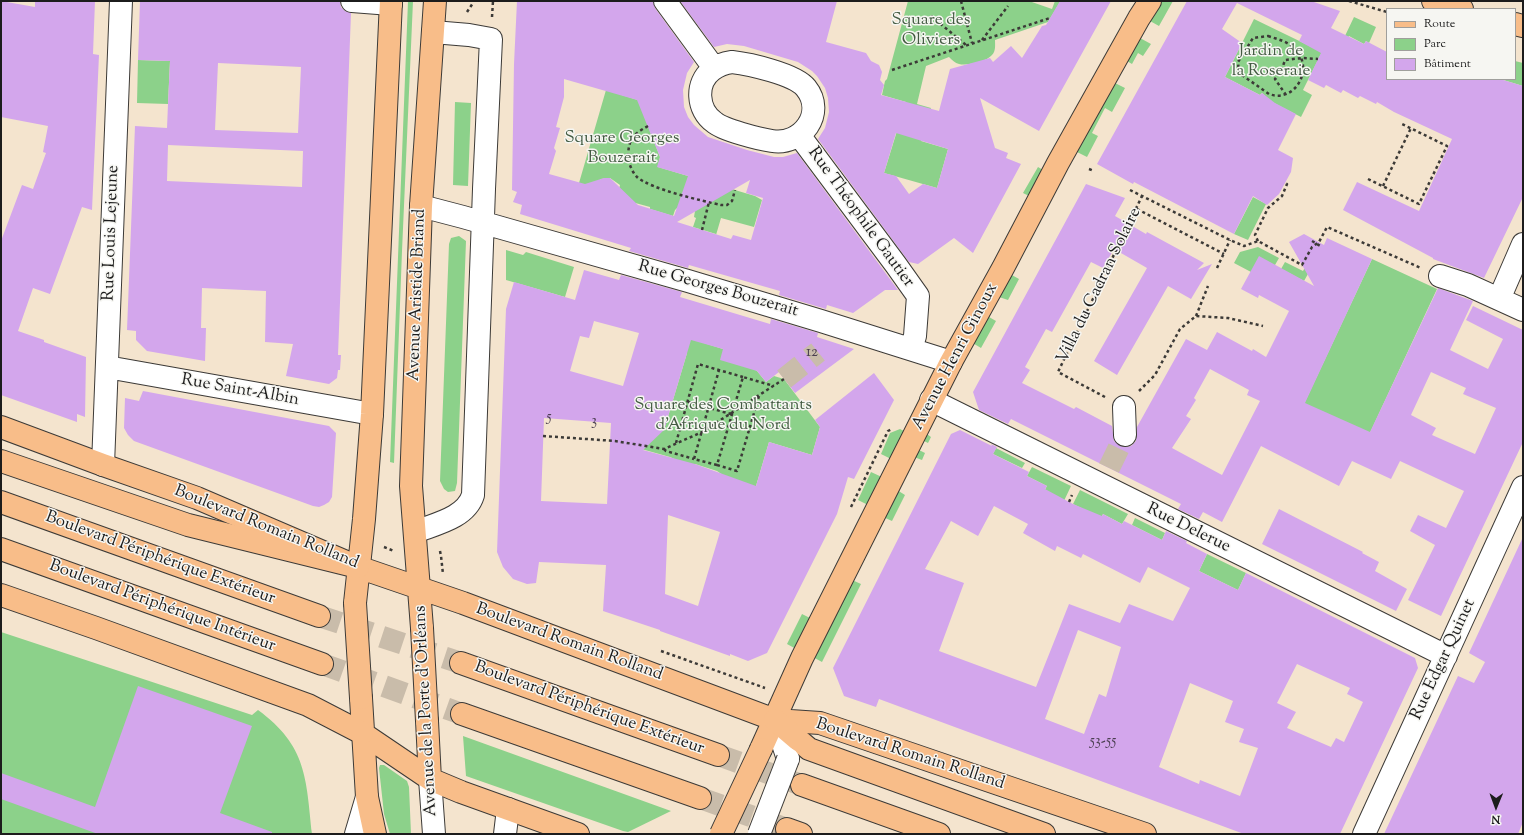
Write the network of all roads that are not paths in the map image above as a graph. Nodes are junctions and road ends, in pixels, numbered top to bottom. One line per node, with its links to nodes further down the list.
1 (121, 1): 21 (street, Rue Louis Lejeune)
2 (352, 1): 8 (street)
3 (425, 1): 10 (main road)
4 (435, 1): 10 (main road, Avenue Aristide Briand)
5 (665, 1): 11 (street)
6 (1150, 1): 20 (main road, Avenue Henri Ginoux)
7 (1433, 1): 9 (main road)
8 (391, 2): 24 (main road)
9 (1458, 8)
10 (433, 32): 13 (main road, Avenue Aristide Briand); 14 (street)
11 (714, 68): 12 (street, Rue Théophile Gautier); 12 (street, Rue Théophile Gautier)
12 (799, 135): 19 (street, Rue Théophile Gautier)
13 (421, 206): 14 (street, Rue Georges Bouzerait); 31 (main road, Avenue Aristide Briand)
14 (483, 223): 19 (street, Rue Georges Bouzerait); 31 (street)
15 (1523, 244): 17 (street)
16 (1440, 276): 17 (street)
17 (1495, 292): 18 (street)
18 (1523, 310)
19 (911, 349): 20 (street, Rue Georges Bouzerait)
20 (951, 362): 22 (main road, Avenue Henri Ginoux)
21 (107, 367): 24 (street, Rue Saint-Albin); 28 (street, Rue Louis Lejeune)
22 (931, 400): 37 (street, Rue Delerue); 41 (main road, Avenue Henri Ginoux)
23 (1124, 407): 26 (street)
24 (372, 414): 33 (main road)
25 (1, 428): 28 (main road, Boulevard Romain Rolland)
26 (1125, 436)
27 (1, 461): 33 (main road)
28 (103, 465): 33 (main road, Boulevard Romain Rolland)
29 (1523, 486): 37 (street, Rue Edgar Quinet)
30 (1, 502): 36 (main road, Boulevard Périphérique Extérieur)
31 (415, 532): 34 (main road, Avenue Aristide Briand)
32 (1, 549): 39 (main road, Boulevard Périphérique Intérieur)
33 (358, 567): 34 (main road, Boulevard Romain Rolland); 42 (main road, bridge)
34 (420, 588): 41 (main road, Boulevard Romain Rolland); 44 (main road, Avenue de la Porte d'Orléans, bridge)
35 (1, 595): 42 (main road)
36 (319, 616)
37 (1442, 654): 59 (street, Rue Edgar Quinet)
38 (461, 663): 43 (main road, Boulevard Périphérique Extérieur)
39 (322, 664)
40 (462, 714): 47 (main road)
41 (775, 720): 54 (main road, Avenue Henri Ginoux, bridge); 55 (street, bridge); 57 (main road); 58 (main road, Boulevard Romain Rolland)
42 (362, 733): 44 (main road); 46 (main road)
43 (718, 755)
44 (430, 779): 48 (main road); 51 (street, Avenue de la Porte d'Orléans)
45 (802, 785): 56 (main road)
46 (368, 797): 49 (street); 50 (main road)
47 (700, 798)
48 (508, 809): 52 (street); 53 (main road)
49 (356, 834)
50 (375, 834)
51 (434, 834)
52 (505, 834)
53 (578, 834)
54 (720, 834)
55 (759, 834)
56 (939, 834)
57 (1044, 834)
58 (1145, 834)
59 (1364, 834)

